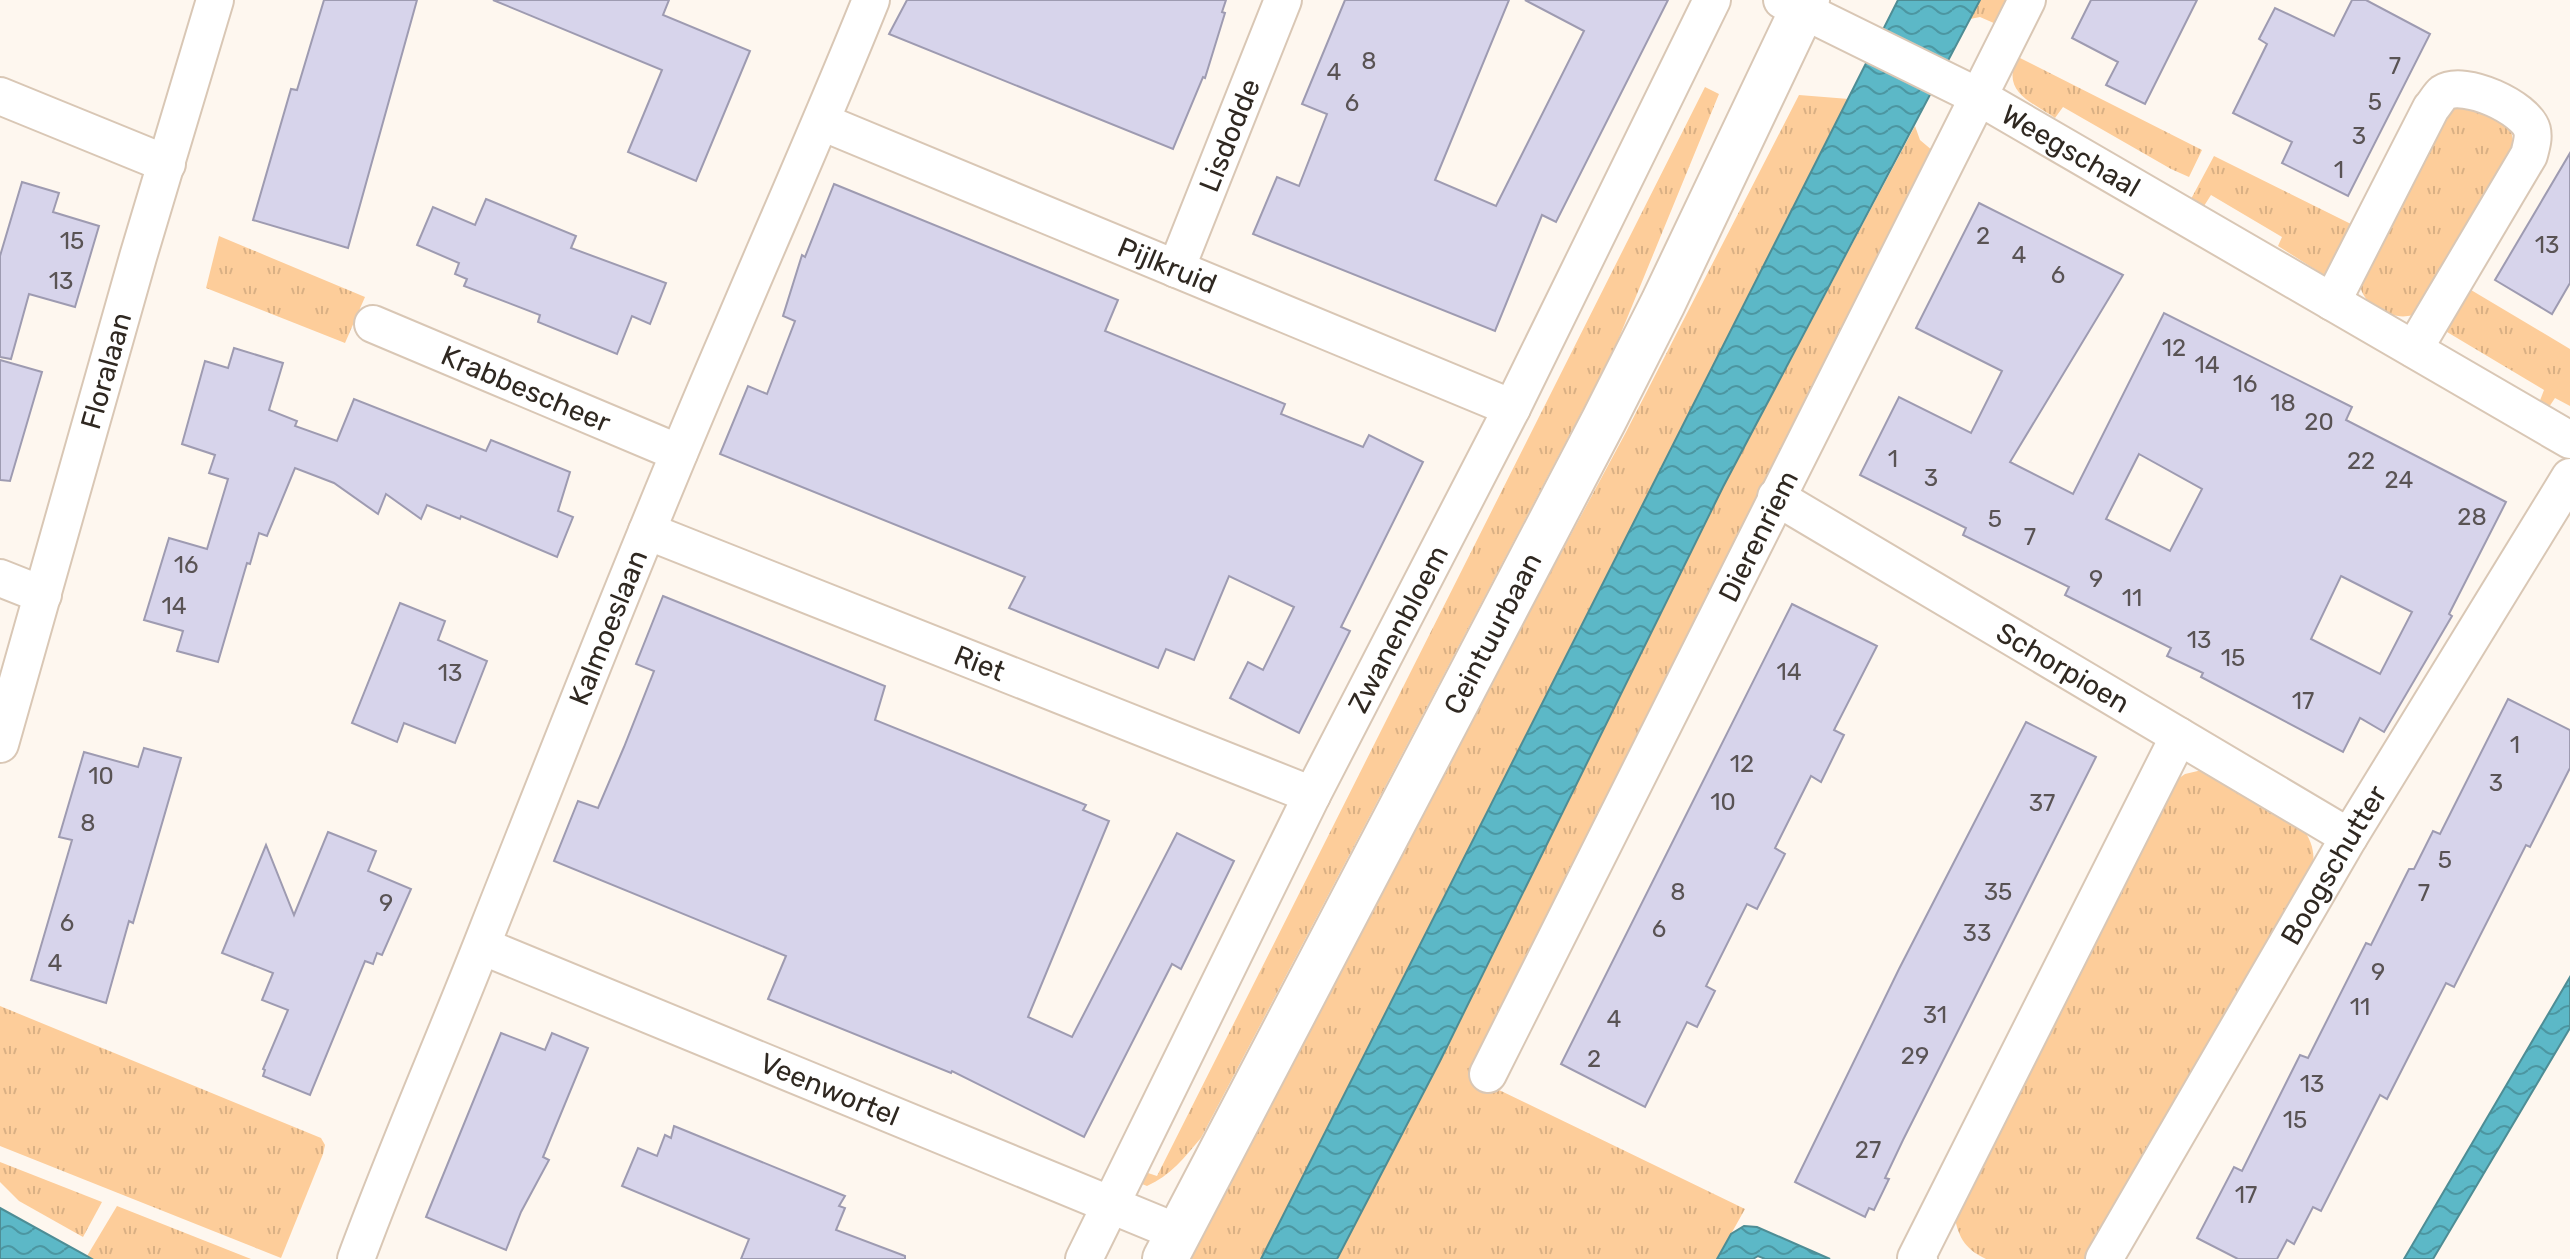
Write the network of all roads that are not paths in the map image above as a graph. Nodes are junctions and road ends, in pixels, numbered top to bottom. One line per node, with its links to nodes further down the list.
1 (215, 0): 10 (street, Floralaan)
2 (871, 0): 9 (street, Kalmoeslaan)
3 (1283, 0): 11 (street, Lisdodde)
4 (1712, 0): 15 (street, Zwanenbloem)
5 (2027, 0): 7 (street, Dierenriem)
6 (1797, 3): 7 (street, Weegschaal); 30 (street, Ceintuurbaan)
7 (1968, 91): 12 (street, Weegschaal); 19 (street, Dierenriem)
8 (0, 96): 10 (street)
9 (822, 122): 11 (street, Pijlkruid); 17 (street, Kalmoeslaan)
10 (167, 164): 22 (street, Floralaan)
11 (1176, 269): 15 (street, Pijlkruid)
12 (2332, 302): 14 (street, Weegschaal); 14 (street)
13 (373, 324): 17 (street, Krabbescheer)
14 (2414, 349): 16 (street, Weegschaal)
15 (1512, 408): 25 (street, Zwanenbloem)
16 (2570, 440)
17 (679, 453): 20 (street, Kalmoeslaan)
18 (2570, 477): 26 (street, Boogschutter)
19 (1776, 497): 23 (street, Schorpioen); 28 (street, Dierenriem)
20 (647, 531): 25 (street, Riet); 27 (street, Kalmoeslaan)
21 (0, 578): 22 (street)
22 (43, 595): 24 (street, Floralaan)
23 (2179, 736): 26 (street, Schorpioen); 33 (street)
24 (0, 744)
25 (1312, 795): 29 (street, Zwanenbloem)
26 (2349, 837): 34 (street, Boogschutter)
27 (482, 946): 29 (street, Veenwortel); 31 (street, Kalmoeslaan)
28 (1488, 1074)
29 (1111, 1206): 30 (street, Veenwortel); 32 (street, Zwanenbloem)
30 (1172, 1246)
31 (356, 1259)
32 (1084, 1259)
33 (1919, 1259)
34 (2104, 1259)

